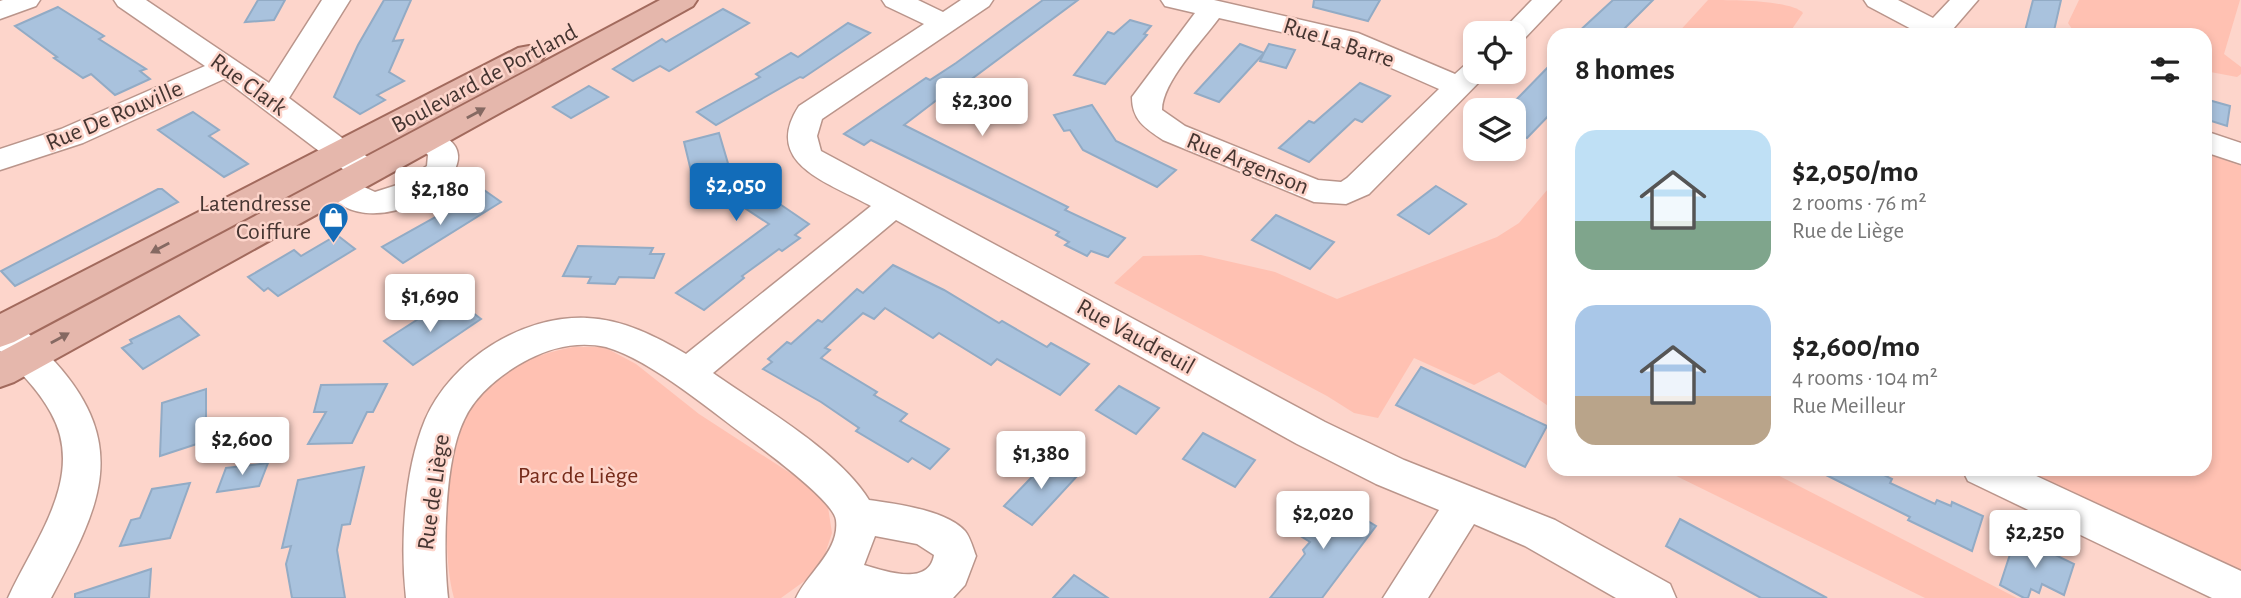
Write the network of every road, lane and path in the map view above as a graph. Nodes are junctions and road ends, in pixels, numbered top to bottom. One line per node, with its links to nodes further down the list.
1 (26, 0): 13 (street)
2 (128, 0): 18 (street, Rue Clark)
3 (336, 0): 21 (street)
4 (633, 0): 25 (main road, Boulevard de Portland)
5 (682, 0): 25 (main road, Boulevard de Portland, one-way to 5)
6 (896, 0): 15 (street)
7 (979, 0): 15 (street)
8 (1175, 0): 12 (street, Rue La Barre)
9 (1547, 0): 14 (street)
10 (1878, 0): 16 (street)
11 (1964, 0): 17 (street)
12 (1213, 8): 19 (street, Rue La Barre); 20 (street, Rue Argenson)
13 (0, 11)
14 (1526, 21)
15 (944, 23): 26 (street, Rue Vaudreuil)
16 (1927, 28)
17 (1940, 28)
18 (227, 67): 21 (street, Rue Clark); 24 (street, Rue De Rouville)
19 (1463, 78)
20 (1463, 83)
21 (273, 100): 25 (street, Rue Clark)
22 (2212, 144): 23 (street)
23 (2241, 154)
24 (0, 160)
25 (350, 171): 27 (main road, Boulevard de Portland)
26 (895, 204): 28 (street); 30 (street, Rue Vaudreuil)
27 (8, 347): 34 (street)
28 (686, 375): 31 (street, Rue de Liège); 35 (street, Rue de Liège)
29 (1997, 476): 33 (street)
30 (1466, 503): 36 (street); 37 (street, Rue Vaudreuil)
31 (857, 516): 32 (street); 32 (street)
32 (827, 587)
33 (2241, 591)
34 (29, 598)
35 (427, 598)
36 (1404, 598)
37 (1655, 598)

